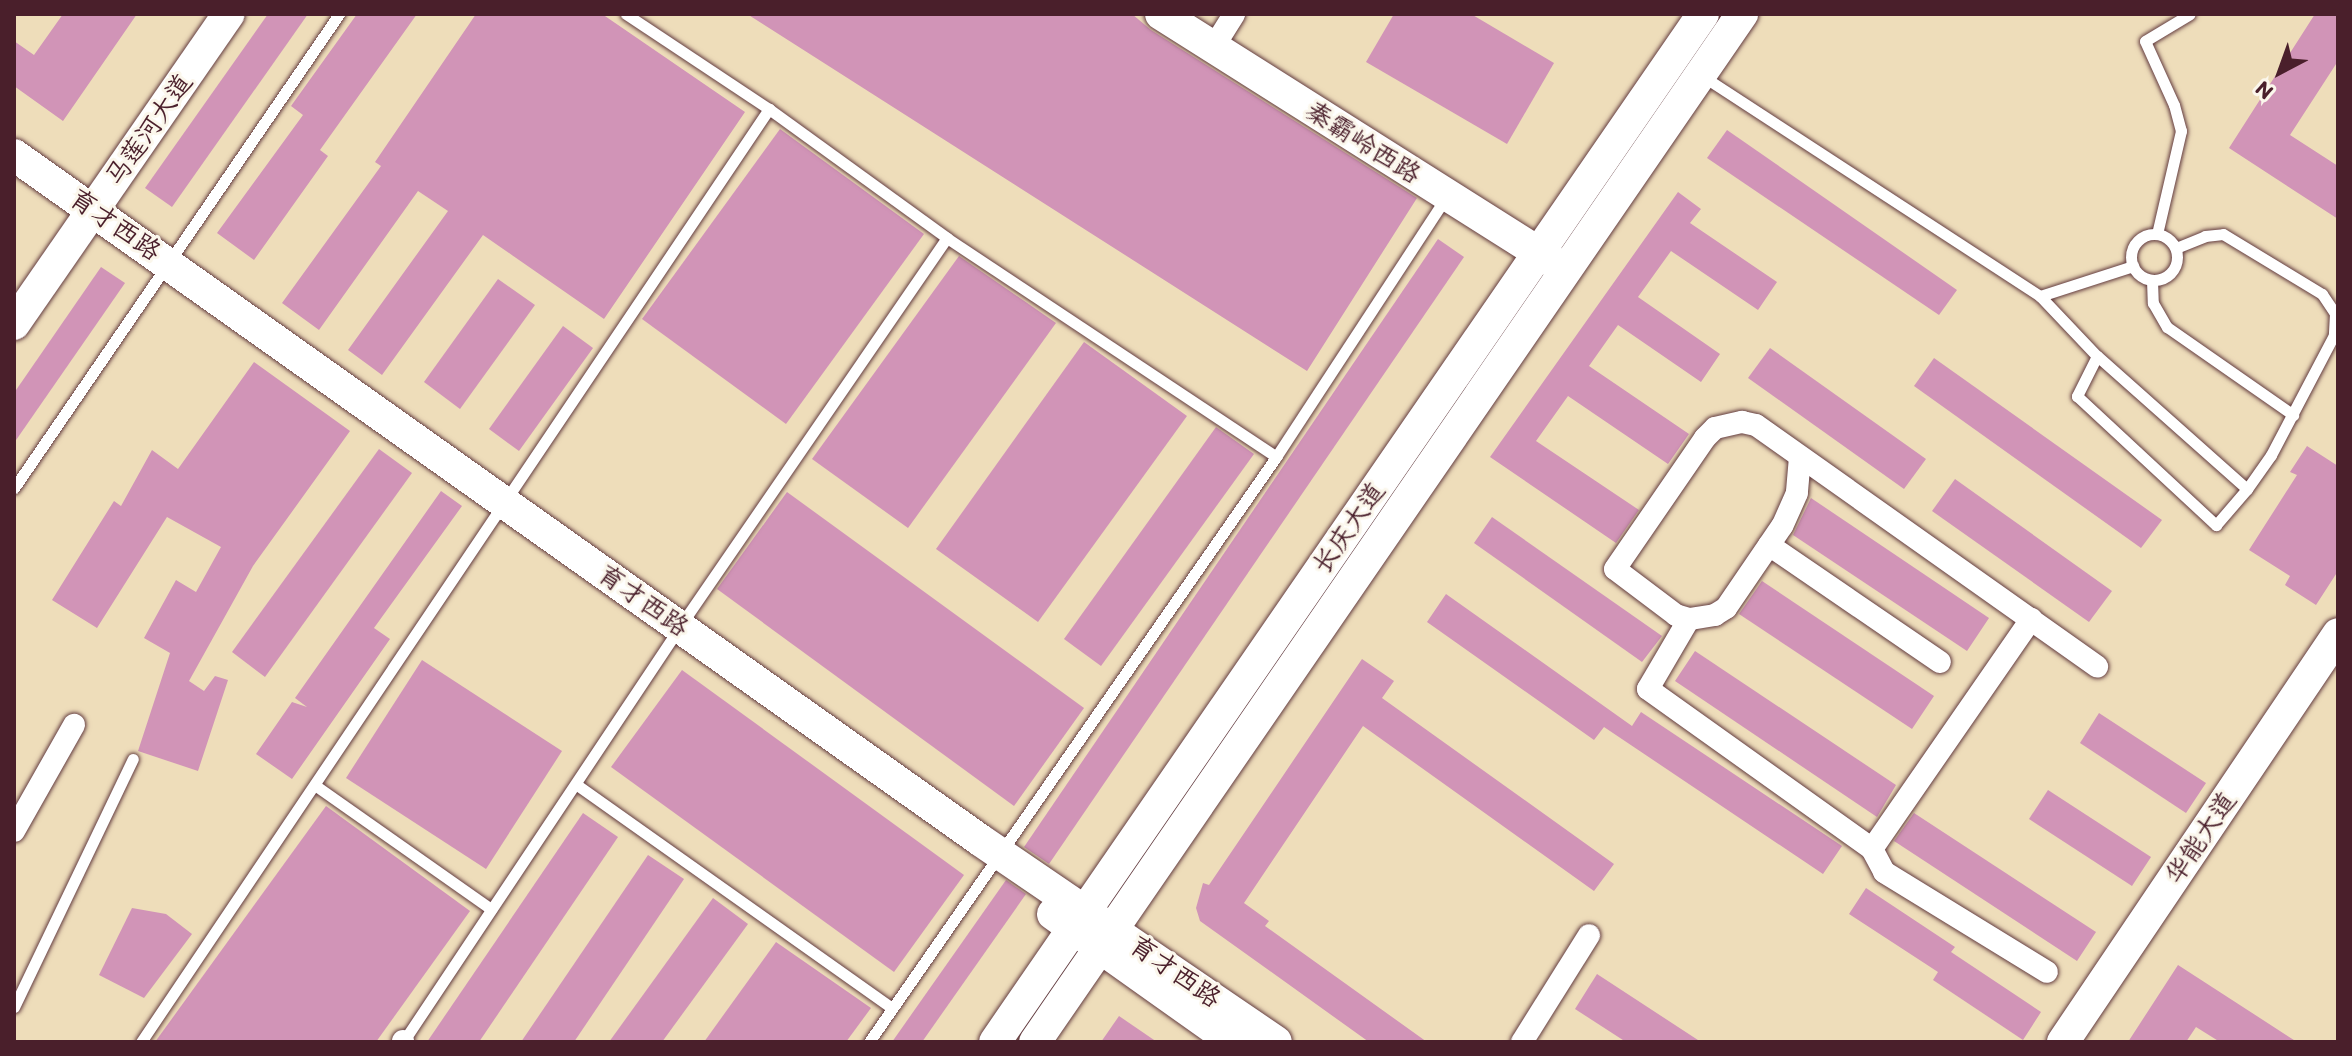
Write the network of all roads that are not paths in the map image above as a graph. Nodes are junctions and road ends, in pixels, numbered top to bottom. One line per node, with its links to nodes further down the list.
1 (208, 14): 16 (street, 马莲河大道)
2 (229, 14): 16 (street, 马莲河大道)
3 (339, 14): 23 (lane)
4 (626, 14): 12 (lane)
5 (1161, 14): 10 (street, 秦霸岭西路)
6 (1185, 14): 10 (street, 秦霸岭西路)
7 (1703, 14): 19 (street, 长庆大道)
8 (1742, 14): 11 (street, 长庆大道)
9 (2190, 14): 17 (lane)
10 (1222, 33): 15 (street, 秦霸岭西路)
11 (1700, 74): 21 (street, 长庆大道); 26 (lane)
12 (769, 109): 18 (lane); 34 (lane)
13 (14, 155): 16 (street, 育才西路)
14 (14, 176): 16 (street, 育才西路)
15 (1451, 190): 19 (street, 秦霸岭西路); 30 (lane)
16 (81, 212): 23 (street, 育才西路); 25 (street, 马莲河大道); 27 (street, 马莲河大道)
17 (2157, 234): 20 (lane); 22 (lane)
18 (947, 238): 30 (lane); 38 (lane)
19 (1543, 247): 21 (street, 秦霸岭西路); 51 (street, 长庆大道)
20 (2176, 248): 24 (lane); 29 (lane)
21 (1571, 264): 53 (street, 长庆大道)
22 (2133, 266): 24 (lane); 26 (lane)
23 (165, 271): 32 (lane); 34 (street, 育才西路)
24 (2152, 280): 29 (lane)
25 (14, 295)
26 (2040, 296): 28 (lane)
27 (14, 324)
28 (2097, 356): 33 (lane); 33 (lane)
29 (2293, 415): 33 (lane)
30 (1276, 457): 49 (lane)
31 (1800, 457): 35 (street); 36 (street); 37 (street)
32 (14, 488)
33 (2247, 489)
34 (499, 509): 38 (street, 育才西路); 46 (lane)
35 (1769, 545): 36 (street); 41 (street)
36 (1689, 619): 48 (street)
37 (2031, 619): 42 (street); 48 (street)
38 (675, 634): 45 (lane); 49 (street, 育才西路)
39 (2338, 634): 65 (street, 华能大道)
40 (2338, 657): 66 (street, 华能大道)
41 (1940, 662)
42 (2097, 666)
43 (74, 725): 47 (street)
44 (133, 759): 55 (lane)
45 (577, 785): 50 (lane); 56 (lane)
46 (316, 786): 50 (lane); 57 (lane)
47 (14, 831)
48 (1872, 849): 54 (street)
49 (995, 861): 51 (street, 育才西路); 56 (lane)
50 (491, 909): 58 (lane)
51 (1079, 920): 53 (street, 育才西路); 60 (street, 长庆大道)
52 (1589, 935): 64 (street)
53 (1106, 939): 61 (street, 长庆大道); 62 (street, 育才西路); 63 (street, 育才西路)
54 (2047, 972)
55 (14, 1007)
56 (892, 1008): 59 (lane)
57 (141, 1042)
58 (403, 1042)
59 (869, 1042)
60 (995, 1042)
61 (1035, 1042)
62 (1233, 1042)
63 (1276, 1042)
64 (1522, 1042)
65 (2063, 1042)
66 (2078, 1042)

